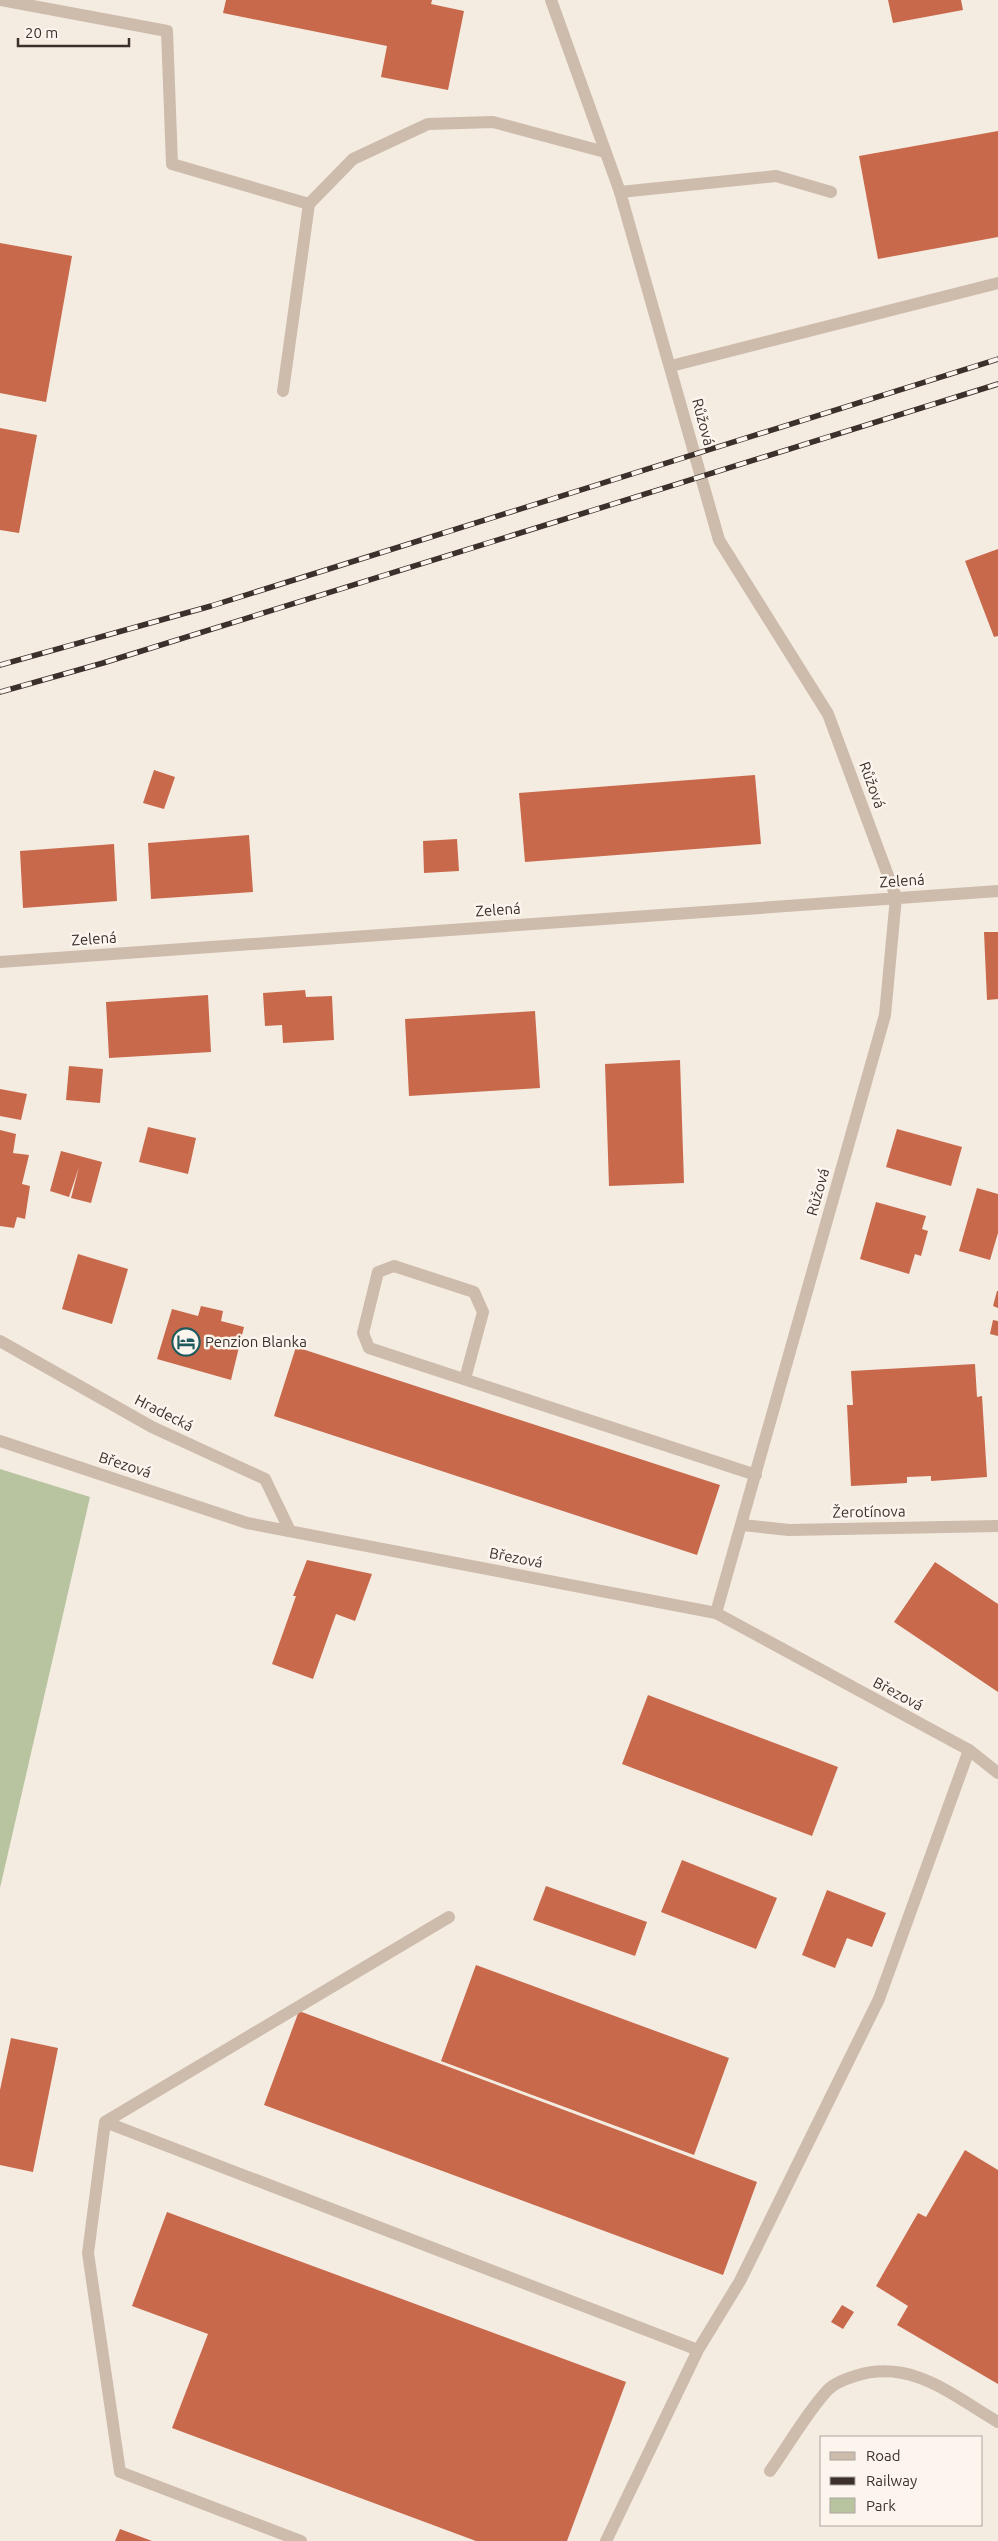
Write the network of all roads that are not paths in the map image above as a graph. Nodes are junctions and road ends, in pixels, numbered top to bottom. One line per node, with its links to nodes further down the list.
1 (1, 0): 6 (street)
2 (551, 0): 3 (street, Růžová)
3 (605, 152): 4 (street, Růžová); 6 (street)
4 (620, 192): 5 (street); 8 (street, Růžová)
5 (831, 192)
6 (309, 204): 9 (street)
7 (998, 284): 8 (street)
8 (671, 366): 11 (street, Růžová)
9 (283, 391)
10 (998, 891): 11 (street, Zelená)
11 (896, 897): 12 (street, Zelená); 16 (street, Růžová)
12 (0, 962)
13 (0, 1341): 19 (street, Hradecká)
14 (465, 1379): 14 (street); 16 (street)
15 (0, 1441): 19 (street, Březová)
16 (756, 1475): 17 (street, Růžová)
17 (742, 1525): 18 (street, Žerotínova); 20 (street, Růžová)
18 (998, 1526)
19 (290, 1532): 20 (street, Březová)
20 (716, 1613): 21 (street, Březová)
21 (969, 1750): 22 (street, Březová); 25 (street)
22 (998, 1773)
23 (449, 1916): 24 (street)
24 (105, 2122): 25 (street); 28 (street)
25 (698, 2350): 29 (street)
26 (998, 2422): 27 (street)
27 (770, 2472)
28 (301, 2541)
29 (606, 2541)

